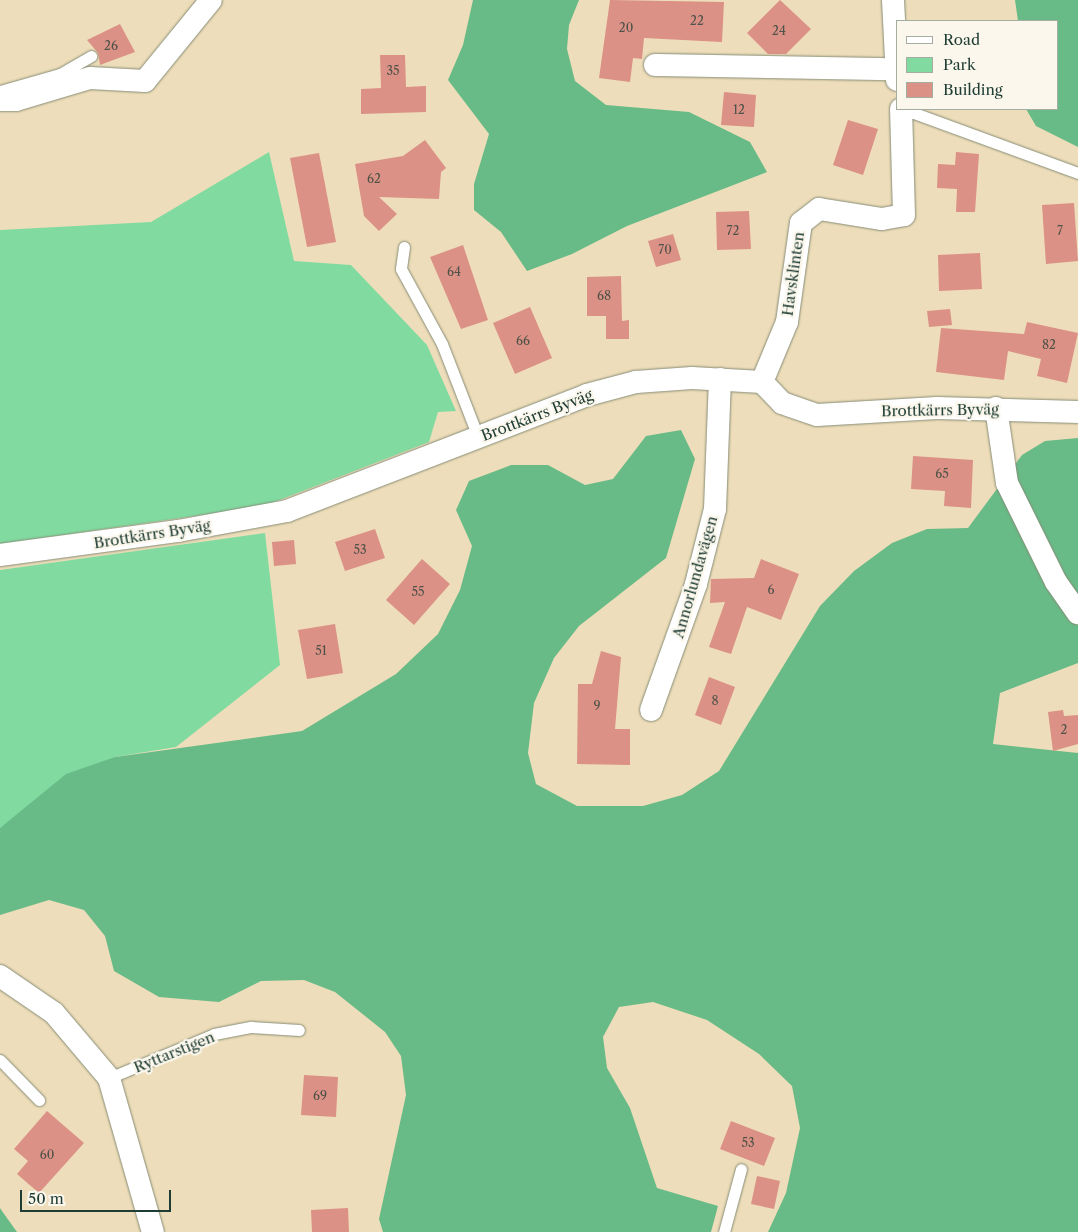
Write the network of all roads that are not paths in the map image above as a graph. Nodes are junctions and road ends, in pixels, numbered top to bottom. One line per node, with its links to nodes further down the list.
1 (211, 0): 7 (street)
2 (893, 0): 5 (street)
3 (91, 56): 6 (lane)
4 (655, 65): 5 (street)
5 (896, 74)
6 (0, 91)
7 (0, 100)
8 (901, 111): 9 (lane, Havsklinten); 12 (street, Havsklinten)
9 (1078, 173)
10 (404, 247): 15 (lane)
11 (720, 379): 12 (street, Brottkärrs Byväg); 15 (street, Brottkärrs Byväg); 18 (street, Annorlundavägen)
12 (762, 382): 13 (street, Brottkärrs Byväg)
13 (996, 408): 14 (street, Brottkärrs Byväg); 17 (street)
14 (1078, 412)
15 (478, 438): 16 (street, Brottkärrs Byväg)
16 (0, 555)
17 (1078, 613)
18 (651, 710)
19 (0, 976): 22 (street)
20 (299, 1030): 22 (lane, Ryttarstigen)
21 (0, 1060): 23 (lane)
22 (109, 1078): 25 (street)
23 (39, 1100)
24 (741, 1169): 26 (lane)
25 (153, 1232)
26 (724, 1232)

